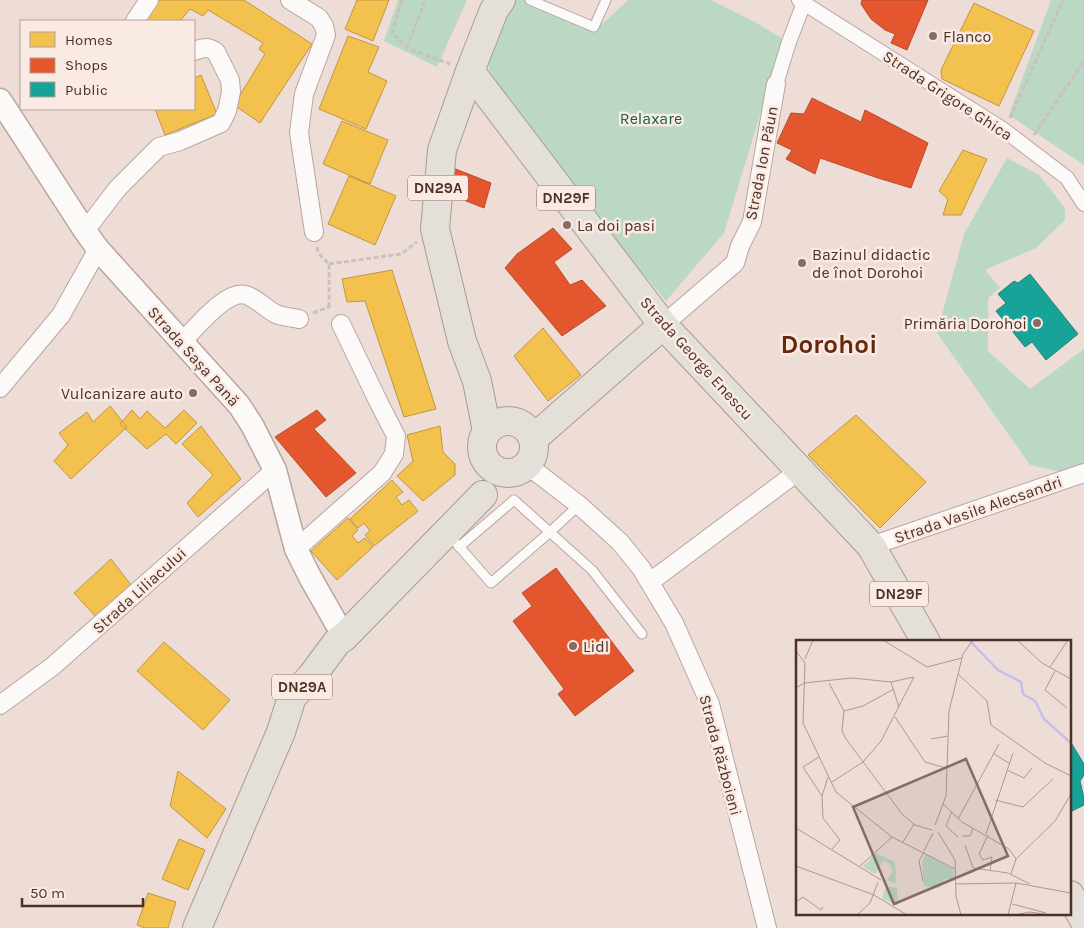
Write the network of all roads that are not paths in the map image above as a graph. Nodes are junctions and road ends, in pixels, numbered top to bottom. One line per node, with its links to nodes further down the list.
1 (149, 0): 7 (street)
2 (290, 0): 13 (street)
3 (500, 0): 9 (main road, DN29A)
4 (530, 0): 5 (lane)
5 (606, 0)
6 (803, 1): 10 (street, Strada Ion Păun); 12 (street, Strada Grigore Ghica)
7 (136, 20)
8 (195, 51): 14 (street)
9 (470, 72): 17 (main road, Strada George Enescu / DN29F); 20 (main road, DN29A)
10 (776, 84): 17 (street, Strada Ion Păun)
11 (0, 100): 14 (street, Strada Sașa Pană)
12 (1084, 204)
13 (314, 232)
14 (91, 240): 18 (street, Strada Sașa Pană); 19 (street)
15 (299, 319): 18 (street)
16 (341, 324): 30 (street)
17 (663, 325): 21 (main road); 23 (main road, Strada George Enescu / DN29F)
18 (182, 342): 22 (street, Strada Sașa Pană)
19 (0, 388)
20 (493, 436): 21 (main road); 21 (main road); 25 (main road, DN29A)
21 (522, 459): 25 (main road, DN29A); 26 (street, Strada Războieni)
22 (275, 470): 30 (street, Strada Sașa Pană); 35 (street, Strada Liliacului)
23 (800, 470): 29 (main road, Strada George Enescu / DN29F); 31 (street)
24 (1084, 473): 29 (street, Strada Vasile Alecsandri)
25 (483, 495): 28 (main road, DN29A)
26 (579, 505): 27 (lane); 31 (street, Strada Războieni)
27 (550, 532): 28 (lane); 28 (lane); 32 (lane)
28 (452, 540): 33 (main road, DN29A)
29 (871, 546): 34 (main road, Strada George Enescu / DN29F)
30 (296, 550): 33 (street, Strada Sașa Pană)
31 (650, 582): 39 (street, Strada Războieni)
32 (642, 634)
33 (344, 637): 38 (main road, DN29A)
34 (925, 640)
35 (0, 705)
36 (1072, 899): 37 (main road)
37 (1084, 920)
38 (197, 928)
39 (767, 928)

